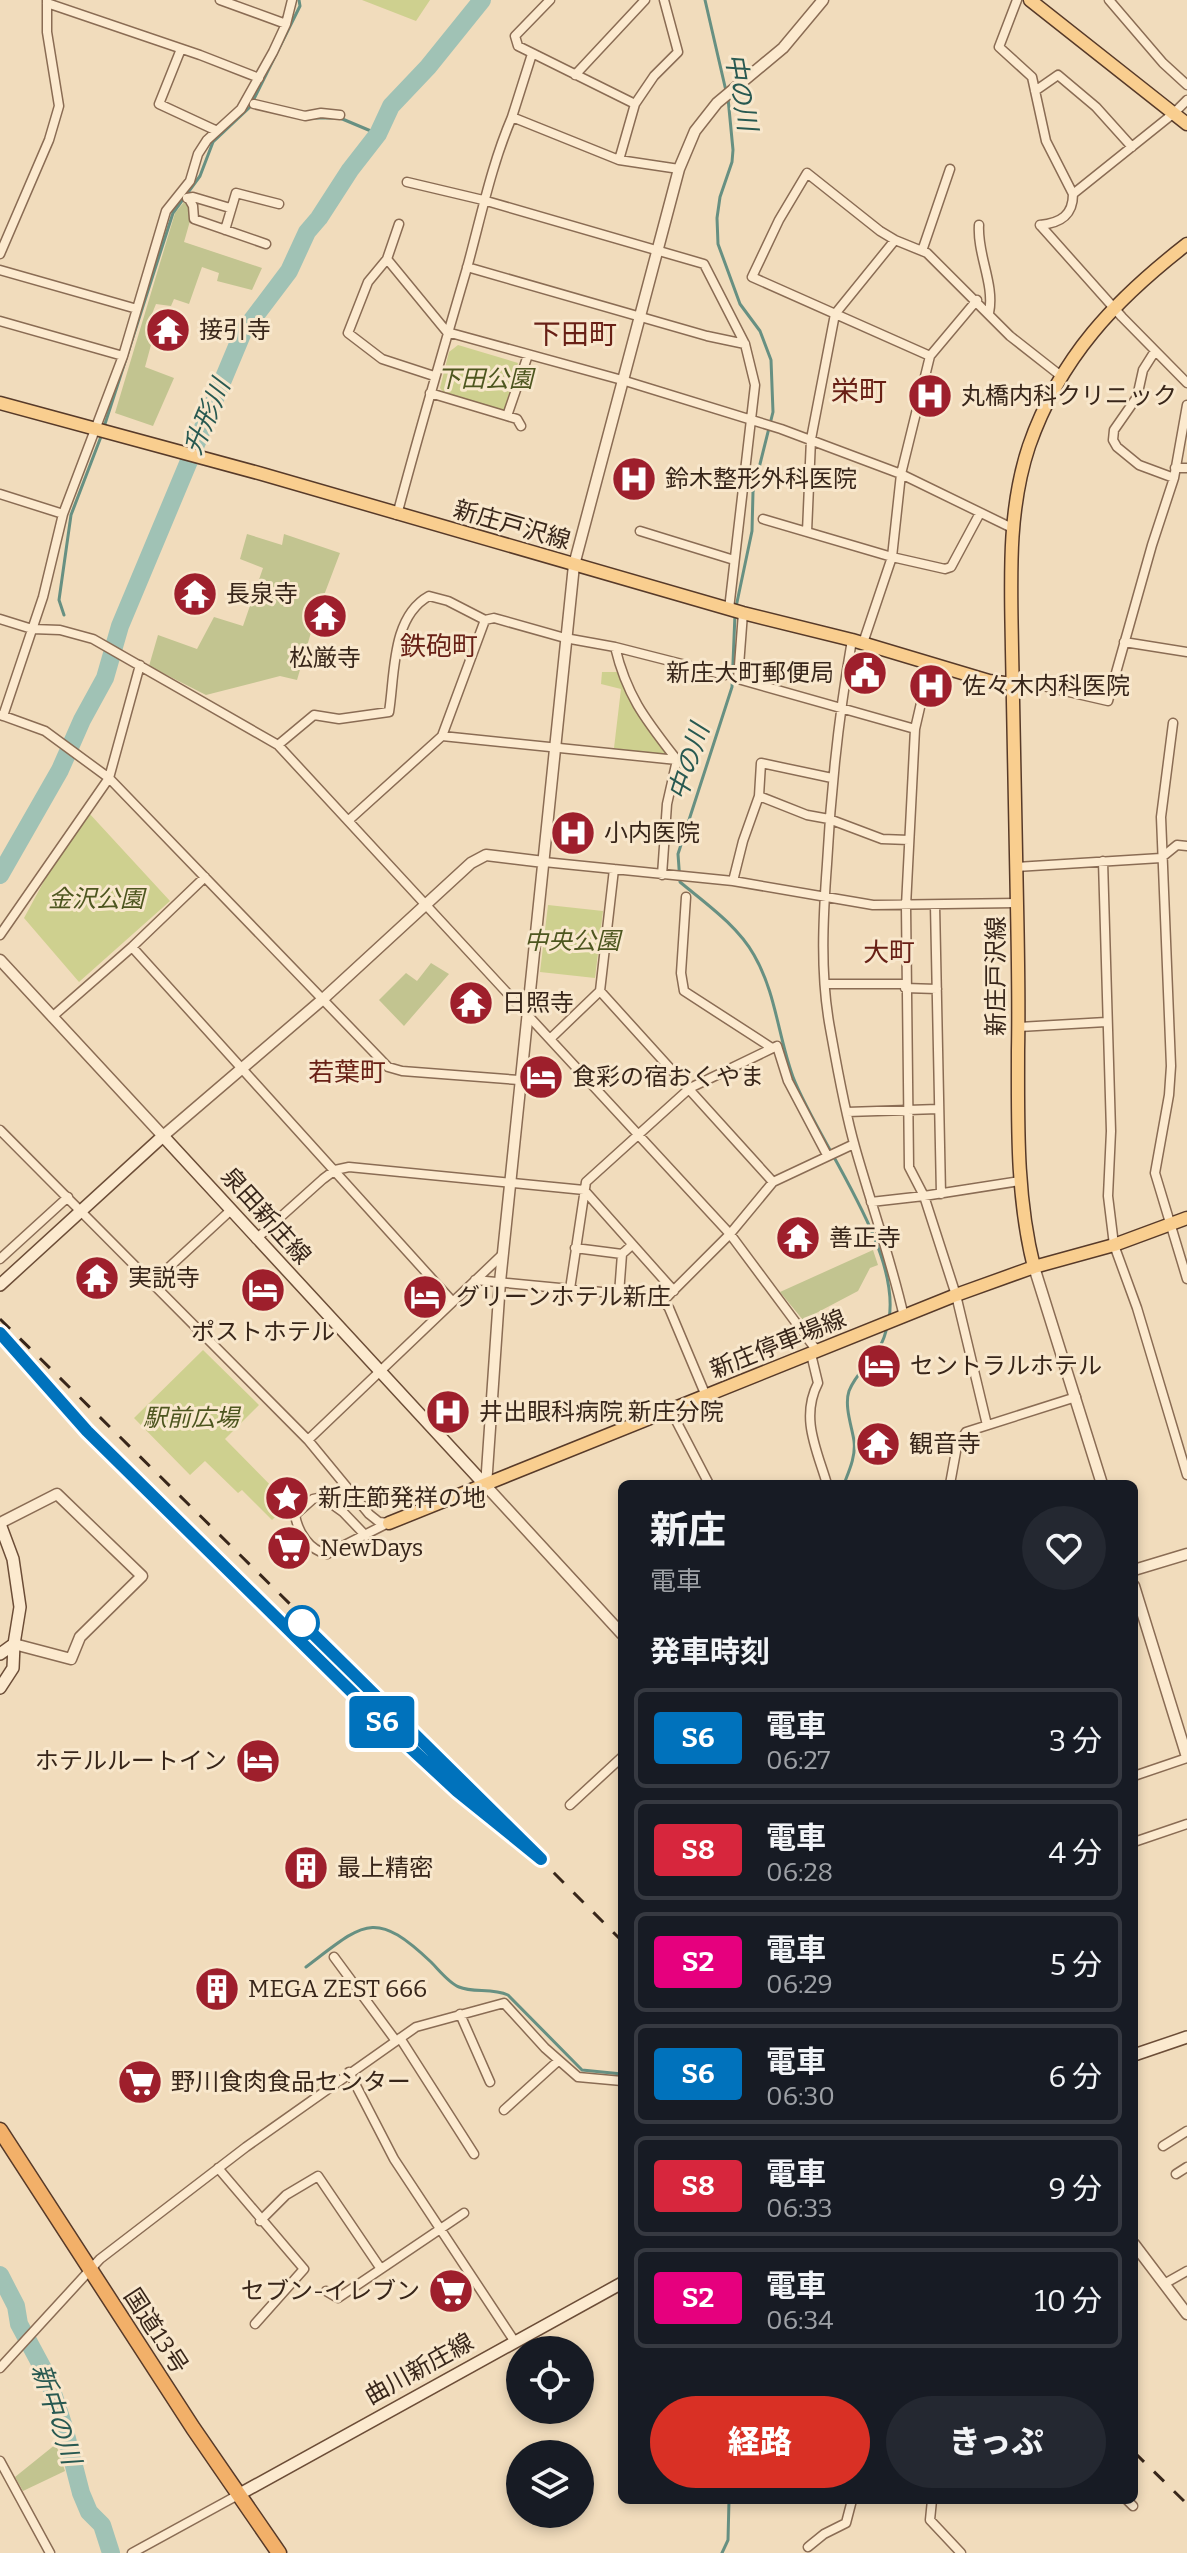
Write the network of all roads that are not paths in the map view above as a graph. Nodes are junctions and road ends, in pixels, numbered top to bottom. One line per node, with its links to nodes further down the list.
1 (220, 0): 11 (street)
2 (292, 0): 11 (street)
3 (550, 0): 13 (street)
4 (645, 0): 14 (street)
5 (664, 0): 20 (street)
6 (823, 0): 28 (street)
7 (1017, 0): 17 (street)
8 (1030, 0): 21 (main road)
9 (1109, 0): 16 (street)
10 (47, 2): 12 (street); 45 (street)
11 (286, 24): 15 (street)
12 (181, 49): 15 (street); 25 (street)
13 (532, 54): 14 (street); 23 (street)
14 (575, 75): 20 (street)
15 (259, 78): 25 (street)
16 (1187, 85)
17 (1035, 91): 26 (street); 32 (street)
18 (1187, 100): 21 (street)
19 (254, 104): 22 (street)
20 (635, 104): 27 (street)
21 (1174, 113): 24 (main road); 26 (street)
22 (340, 115)
23 (512, 117): 27 (street); 34 (street)
24 (1187, 124)
25 (215, 130): 31 (street)
26 (1132, 147): 32 (street)
27 (619, 160): 28 (street)
28 (679, 169): 43 (street)
29 (950, 169): 44 (street)
30 (407, 182): 34 (street)
31 (179, 194): 33 (street); 51 (street)
32 (1073, 194): 50 (street)
33 (189, 199): 36 (street); 39 (street)
34 (483, 200): 43 (street); 47 (street)
35 (279, 204): 36 (street)
36 (230, 208): 39 (street)
37 (399, 224): 46 (street)
38 (979, 225): 52 (street)
39 (225, 230): 41 (street)
40 (895, 240): 44 (street); 53 (street); 53 (street)
41 (266, 244)
42 (1187, 244): 50 (main road, 新庄戸沢線)
43 (659, 250): 54 (street); 57 (street)
44 (922, 251): 49 (street)
45 (0, 254)
46 (387, 259): 56 (street); 62 (street)
47 (467, 267): 54 (street); 56 (street)
48 (0, 270): 51 (street)
49 (977, 300): 52 (street); 61 (street)
50 (1113, 307): 58 (street); 63 (main road, 新庄戸沢線)
51 (137, 309): 60 (street)
52 (989, 313): 63 (street)
53 (835, 314): 61 (street); 73 (street)
54 (640, 316): 57 (street); 64 (street)
55 (0, 321): 60 (street)
56 (447, 332): 59 (street); 62 (street)
57 (745, 344): 70 (street)
58 (1155, 351): 65 (street); 75 (street)
59 (528, 355): 64 (street); 69 (street)
60 (123, 356): 72 (street)
61 (930, 356): 76 (street)
62 (434, 376): 66 (street)
63 (1061, 376): 82 (main road, 新庄戸沢線)
64 (622, 380): 70 (street); 87 (street)
65 (1187, 383)
66 (430, 393): 69 (street); 80 (street)
67 (0, 403): 72 (main road, 新庄戸沢線)
68 (1187, 405): 75 (street)
69 (507, 416): 71 (street)
70 (754, 421): 73 (street); 86 (street)
71 (521, 426)
72 (101, 432): 79 (street); 80 (main road, 新庄戸沢線)
73 (811, 439): 76 (street); 84 (street)
74 (1187, 468): 75 (street)
75 (1174, 473): 95 (street)
76 (901, 474): 78 (street); 85 (street)
77 (0, 494): 79 (street)
78 (980, 513): 82 (street); 85 (street)
79 (63, 514): 92 (street)
80 (397, 515): 87 (main road, 新庄戸沢線)
81 (763, 519): 84 (street)
82 (1012, 528): 101 (main road, 新庄戸沢線)
83 (640, 531): 86 (street)
84 (807, 532): 85 (street)
85 (892, 557): 94 (street)
86 (734, 560): 88 (street)
87 (574, 565): 88 (main road, 新庄戸沢線); 93 (street)
88 (729, 609): 89 (main road, 新庄戸沢線)
89 (743, 613): 94 (main road, 新庄戸沢線); 102 (street)
90 (0, 619): 92 (street)
91 (485, 620): 93 (street); 106 (street); 107 (street)
92 (32, 629): 99 (street); 103 (street)
93 (565, 638): 96 (street); 108 (street)
94 (858, 642): 98 (main road, 新庄戸沢線); 102 (street)
95 (1124, 642): 97 (street); 101 (street)
96 (615, 647): 100 (street); 109 (street)
97 (1187, 652)
98 (930, 664): 101 (main road, 新庄戸沢線); 105 (street)
99 (140, 665): 107 (street); 110 (street)
100 (725, 675)
101 (1012, 684): 120 (main road, 新庄戸沢線)
102 (840, 707): 105 (street); 111 (street)
103 (1, 715): 110 (street)
104 (1173, 723): 117 (street)
105 (915, 729): 115 (street)
106 (442, 736): 108 (street); 114 (street)
107 (278, 745): 114 (street)
108 (554, 748): 109 (street); 119 (street)
109 (677, 760): 122 (street)
110 (106, 776): 123 (street); 131 (street)
111 (832, 778): 112 (street); 113 (street)
112 (759, 796): 113 (street); 124 (street)
113 (829, 819): 115 (street); 126 (street)
114 (349, 820): 129 (street)
115 (909, 840): 130 (street)
116 (1187, 846): 117 (street)
117 (1161, 858): 118 (street); 168 (street)
118 (1103, 861): 120 (street); 141 (street)
119 (544, 862): 121 (street); 129 (street); 139 (street)
120 (1016, 867): 127 (main road, 新庄戸沢線)
121 (614, 869): 122 (street); 137 (street)
122 (662, 875): 124 (street)
123 (205, 877): 132 (street); 138 (street)
124 (733, 881): 126 (street)
125 (686, 897): 144 (street)
126 (824, 897): 130 (street); 134 (street)
127 (1017, 903): 128 (street); 142 (main road, 新庄戸沢線)
128 (935, 905): 130 (street); 136 (street)
129 (426, 906): 138 (street); 139 (street)
130 (906, 906): 135 (street)
131 (0, 935)
132 (132, 947): 140 (street); 145 (street)
133 (0, 960): 140 (street)
134 (825, 984): 135 (street); 150 (street)
135 (905, 986): 136 (street); 149 (street)
136 (937, 989): 148 (street)
137 (600, 991): 143 (street); 147 (street)
138 (323, 999): 145 (street); 146 (street)
139 (526, 1012): 143 (street); 146 (street)
140 (52, 1017): 153 (street)
141 (1106, 1022): 142 (street); 172 (street)
142 (1019, 1027): 158 (main road, 新庄戸沢線)
143 (551, 1038): 152 (street)
144 (772, 1048): 147 (street); 155 (street)
145 (241, 1068): 153 (street); 156 (street)
146 (519, 1080): 157 (street)
147 (690, 1088): 152 (street); 159 (street)
148 (938, 1109): 149 (street); 161 (street)
149 (908, 1110): 150 (street); 162 (street)
150 (847, 1112): 154 (street)
151 (0, 1130): 163 (street)
152 (639, 1133): 160 (street); 169 (street)
153 (163, 1136): 165 (main road, 泉田新庄線); 166 (main road)
154 (854, 1144): 155 (street); 164 (street)
155 (828, 1155): 159 (street)
156 (335, 1170): 157 (street); 170 (street); 187 (street)
157 (511, 1181): 160 (street); 174 (street)
158 (1020, 1181): 161 (street); 177 (main road, 新庄戸沢線)
159 (773, 1182): 169 (street)
160 (584, 1190): 171 (street); 173 (street)
161 (941, 1194): 162 (street)
162 (924, 1196): 164 (street); 186 (street)
163 (68, 1197): 166 (street); 176 (street)
164 (871, 1202): 189 (street)
165 (231, 1210): 170 (main road, 泉田新庄線); 181 (street)
166 (82, 1211): 181 (street); 182 (main road)
167 (1187, 1218): 168 (main road, 新庄停車場線)
168 (1169, 1224): 172 (main road, 新庄停車場線); 178 (street)
169 (730, 1234): 184 (street); 190 (street)
170 (256, 1239): 191 (main road, 泉田新庄線)
171 (632, 1245): 175 (street); 184 (street)
172 (1114, 1245): 177 (main road, 新庄停車場線); 197 (street)
173 (575, 1248): 175 (street); 183 (street)
174 (503, 1254): 179 (street); 180 (street)
175 (622, 1254): 185 (street)
176 (0, 1259)
177 (1034, 1267): 186 (main road, 新庄停車場線); 193 (street)
178 (1187, 1279)
179 (475, 1280): 180 (street); 187 (street)
180 (500, 1282): 183 (street); 202 (street)
181 (152, 1283): 196 (street)
182 (0, 1285)
183 (570, 1289): 185 (street)
184 (674, 1291): 188 (street)
185 (619, 1294): 188 (street)
186 (956, 1295): 189 (main road, 新庄停車場線); 195 (street)
187 (452, 1301): 191 (street)
188 (663, 1301): 192 (street)
189 (899, 1319): 190 (main road, 新庄停車場線)
190 (814, 1352): 192 (main road, 新庄停車場線); 199 (street)
191 (380, 1372): 196 (street); 202 (main road, 泉田新庄線)
192 (706, 1396): 194 (main road, 新庄停車場線)
193 (1076, 1397): 195 (street); 201 (street)
194 (671, 1411): 198 (street); 202 (main road, 新庄停車場線)
195 (987, 1425): 200 (street)
196 (308, 1440): 204 (street)
197 (1187, 1475)
198 (707, 1480)
199 (826, 1480)
200 (951, 1480)
201 (1101, 1480)
202 (486, 1486): 204 (main road, 新庄停車場線); 209 (street)
203 (0, 1523): 210 (main road); 210 (street)
204 (389, 1523): 205 (street)
205 (366, 1536): 205 (street)
206 (1187, 1554): 207 (street)
207 (1138, 1569)
208 (1138, 1599): 213 (street)
209 (618, 1630)
210 (14, 1644): 211 (main road); 212 (main road)
211 (0, 1654)
212 (0, 1688)
213 (1187, 1758): 215 (street)
214 (618, 1761): 216 (street)
215 (1138, 1775)
216 (570, 1805)
217 (1187, 1824): 218 (street)
218 (1138, 1841)
219 (334, 1957): 222 (street)
220 (460, 2014): 222 (street); 224 (street); 227 (street)
221 (1187, 2037): 223 (main road)
222 (398, 2039): 225 (street); 232 (street)
223 (1138, 2054)
224 (558, 2061): 226 (street); 228 (street)
225 (349, 2072): 234 (street); 238 (street)
226 (618, 2081)
227 (490, 2082)
228 (504, 2110)
229 (0, 2130): 241 (highway, 国道13号)
230 (1187, 2131): 231 (street)
231 (1163, 2146)
232 (474, 2154)
233 (1187, 2167): 235 (street)
234 (218, 2168): 237 (street); 241 (street)
235 (1176, 2174)
236 (464, 2213): 238 (street)
237 (260, 2221): 240 (street); 247 (street)
238 (440, 2229): 240 (street); 248 (street)
239 (1138, 2249): 243 (street)
240 (381, 2269): 245 (street)
241 (91, 2270): 251 (street); 253 (highway, 国道13号)
242 (1187, 2271): 243 (street)
243 (1164, 2284): 246 (street)
244 (618, 2285): 249 (main road, 曲川新庄線)
245 (326, 2291)
246 (1187, 2314)
247 (255, 2324)
248 (511, 2336)
249 (526, 2336)
250 (506, 2347): 253 (main road, 曲川新庄線)
251 (0, 2368)
252 (0, 2461): 257 (street)
253 (238, 2495): 258 (street); 259 (highway, 国道13号)
254 (851, 2504): 256 (street)
255 (932, 2504): 260 (street)
256 (808, 2547)
257 (50, 2553)
258 (132, 2553)
259 (279, 2553)
260 (961, 2553)

